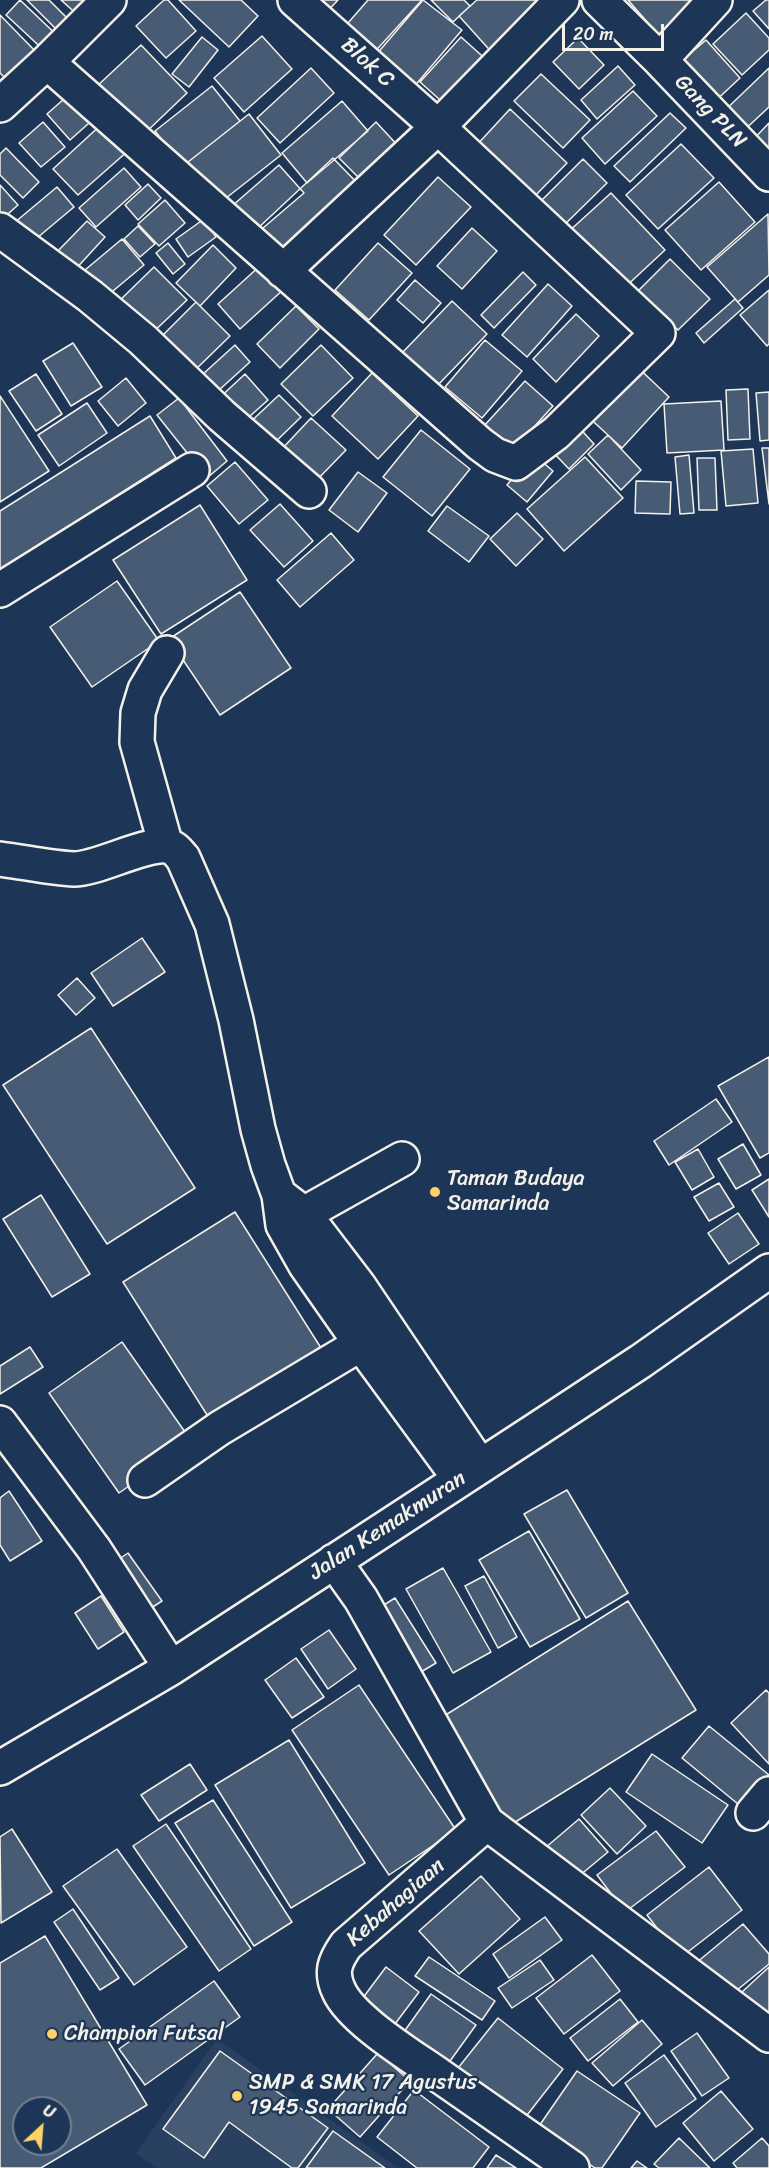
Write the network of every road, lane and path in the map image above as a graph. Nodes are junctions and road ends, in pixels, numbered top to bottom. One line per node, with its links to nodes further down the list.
1 (109, 0): 7 (street)
2 (295, 0): 9 (street, Blok C)
3 (562, 0): 9 (street)
4 (599, 0): 6 (street, Gang PLN)
5 (715, 0): 6 (street)
6 (660, 60): 10 (street, Gang PLN)
7 (47, 62): 8 (street); 12 (street)
8 (0, 105)
9 (438, 127): 12 (street); 12 (street, Blok C)
10 (769, 174)
11 (0, 230): 14 (street)
12 (283, 271)
13 (192, 470): 15 (street)
14 (309, 491)
15 (0, 590)
16 (167, 653): 17 (street)
17 (166, 846): 18 (street); 20 (street)
18 (0, 859)
19 (402, 1159): 20 (street)
20 (289, 1212): 22 (street)
21 (769, 1271): 24 (street, Jalan Kemakmuran)
22 (374, 1336): 24 (street); 25 (street)
23 (0, 1423): 27 (street)
24 (470, 1472): 26 (street, Jalan Kemakmuran)
25 (145, 1480)
26 (334, 1562): 27 (street, Jalan Kemakmuran); 29 (street)
27 (171, 1668): 28 (street, Jalan Kemakmuran)
28 (0, 1768)
29 (487, 1823): 30 (street); 31 (street, Kebahagiaan)
30 (769, 2035)
31 (572, 2168)

